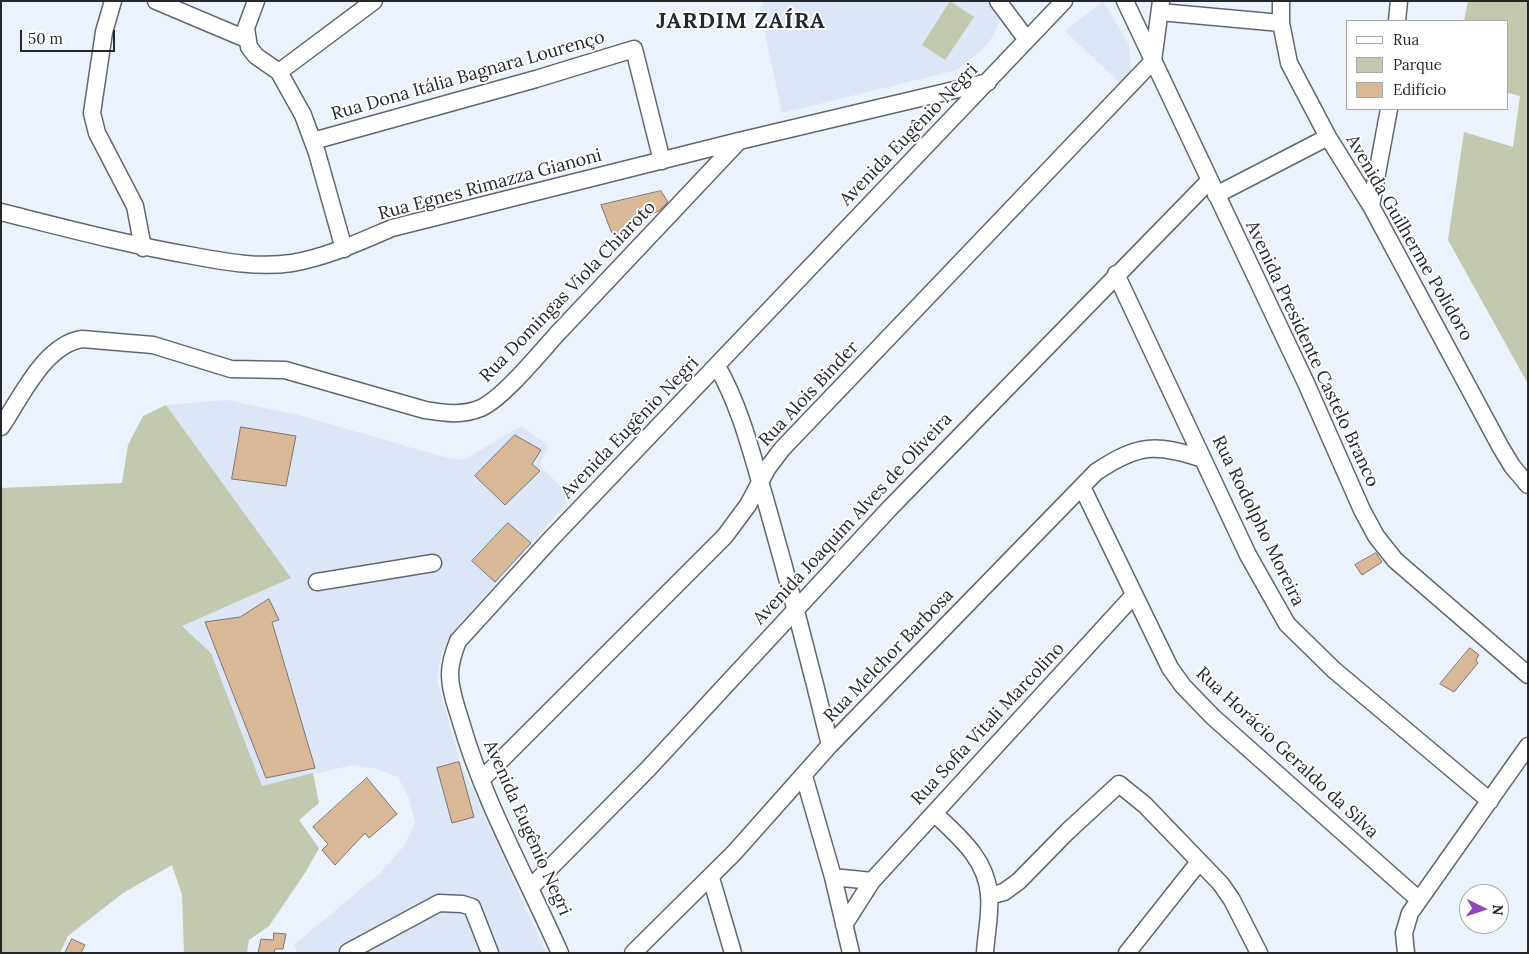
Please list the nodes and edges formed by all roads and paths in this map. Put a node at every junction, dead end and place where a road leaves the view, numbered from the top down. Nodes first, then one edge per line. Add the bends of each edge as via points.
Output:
1 (113, 1) edge
2 (156, 1) edge
3 (256, 1) edge
4 (374, 1) edge
5 (998, 1) edge
6 (1064, 1) edge
7 (1125, 1) edge
8 (1280, 1) edge
9 (1399, 1) edge
10 (1161, 6) edge
11 (1397, 20) edge
12 (1281, 23) junction
13 (246, 39) junction
14 (1027, 40) junction
15 (1153, 61) junction
16 (279, 72) junction
17 (988, 82) junction
18 (1389, 110) edge
19 (1328, 138) junction
20 (739, 140) junction
21 (313, 141) junction
22 (662, 161) junction
23 (1212, 188) junction
24 (1371, 206) junction
25 (1, 212) edge
26 (143, 248) junction
27 (344, 249) junction
28 (1116, 274) junction
29 (717, 366) junction
30 (1, 427) edge
31 (1203, 459) junction
32 (760, 482) junction
33 (1528, 485) edge
34 (1082, 487) junction
35 (433, 562) dead end
36 (317, 582) dead end
37 (1134, 596) junction
38 (797, 608) junction
39 (1528, 675) edge
40 (830, 745) junction
41 (1528, 746) edge
42 (804, 776) junction
43 (481, 780) junction
44 (1490, 800) junction
45 (934, 813) junction
46 (1199, 862) junction
47 (833, 877) junction
48 (711, 878) junction
49 (872, 881) junction
50 (531, 887) junction
51 (989, 896) junction
52 (1418, 899) junction
53 (844, 925) junction
54 (348, 952) edge
55 (490, 953) edge
56 (560, 953) edge
57 (633, 953) edge
58 (733, 953) edge
59 (851, 953) edge
60 (985, 953) edge
61 (1127, 953) edge
62 (1259, 953) edge
63 (1406, 953) edge

1 - 26 street via 104,32 92,112 97,134 135,206
2 - 13 street
3 - 13 street via 246,28
4 - 16 street
5 - 14 street
6 - 14 street, Avenida Eugênio Negri
7 - 15 street, Avenida Presidente Castelo Branco
8 - 12 street, Avenida Guilherme Polidoro
9 - 11 street
10 - 12 street
10 - 15 street
12 - 19 street, Avenida Guilherme Polidoro via 1289,64
13 - 16 street via 256,56
14 - 17 street, Avenida Eugênio Negri
15 - 23 street, Avenida Presidente Castelo Branco
15 - 32 street, Rua Alois Binder via 782,449
16 - 21 street via 296,99
17 - 20 street, Rua Egnes Rimazza Gianoni
17 - 29 street, Avenida Eugênio Negri
18 - 24 street
19 - 23 street, Avenida Joaquim Alves de Oliveira
19 - 24 street, Avenida Guilherme Polidoro
20 - 22 street, Rua Egnes Rimazza Gianoni
20 - 30 street, Rua Domingas Viola Chiaroto via 495,399 481,408 448,414 285,370 231,370 153,345 82,339 71,341 53,354 23,391
21 - 22 street, Rua Dona Itália Bagnara Lourenço via 536,79 634,48
21 - 27 street
22 - 27 street, Rua Egnes Rimazza Gianoni via 392,228
23 - 28 street, Avenida Joaquim Alves de Oliveira
23 - 39 street, Avenida Presidente Castelo Branco via 1376,536 1395,560
24 - 33 street, Avenida Guilherme Polidoro via 1500,446
25 - 26 street, Rua Egnes Rimazza Gianoni
26 - 27 street, Rua Egnes Rimazza Gianoni via 265,266 292,263
28 - 31 street, Rua Rodolpho Moreira
28 - 38 street, Avenida Joaquim Alves de Oliveira
29 - 32 street via 730,387
29 - 43 street, Avenida Eugênio Negri via 458,641 452,656 452,691
31 - 34 street, Rua Melchor Barbosa via 1176,450 1138,449 1110,463
31 - 44 street, Rua Rodolpho Moreira via 1252,563 1286,624 1334,670
32 - 38 street
32 - 43 street, Rua Alois Binder via 725,536
34 - 37 street, Rua Horácio Geraldo da Silva
34 - 40 street, Rua Melchor Barbosa
35 - 36 street
37 - 45 street, Rua Sofia Vitali Marcolino
37 - 52 street, Rua Horácio Geraldo da Silva via 1170,668 1200,705
38 - 40 street
38 - 50 street, Avenida Joaquim Alves de Oliveira via 648,769
40 - 42 street, Rua Melchor Barbosa
41 - 44 street
42 - 47 street
42 - 48 street, Rua Melchor Barbosa
43 - 50 street, Avenida Eugênio Negri
44 - 52 street
45 - 49 street, Rua Sofia Vitali Marcolino
45 - 51 street via 976,857
46 - 51 street via 1145,804 1119,784 1019,881 1004,892
46 - 61 street
46 - 62 street via 1232,900
47 - 49 street
47 - 53 street
48 - 57 street, Rua Melchor Barbosa
48 - 58 street
49 - 53 street, Rua Sofia Vitali Marcolino
50 - 56 street, Avenida Eugênio Negri
51 - 60 street
52 - 63 street via 1405,924
53 - 59 street
54 - 55 street via 438,903 472,907

